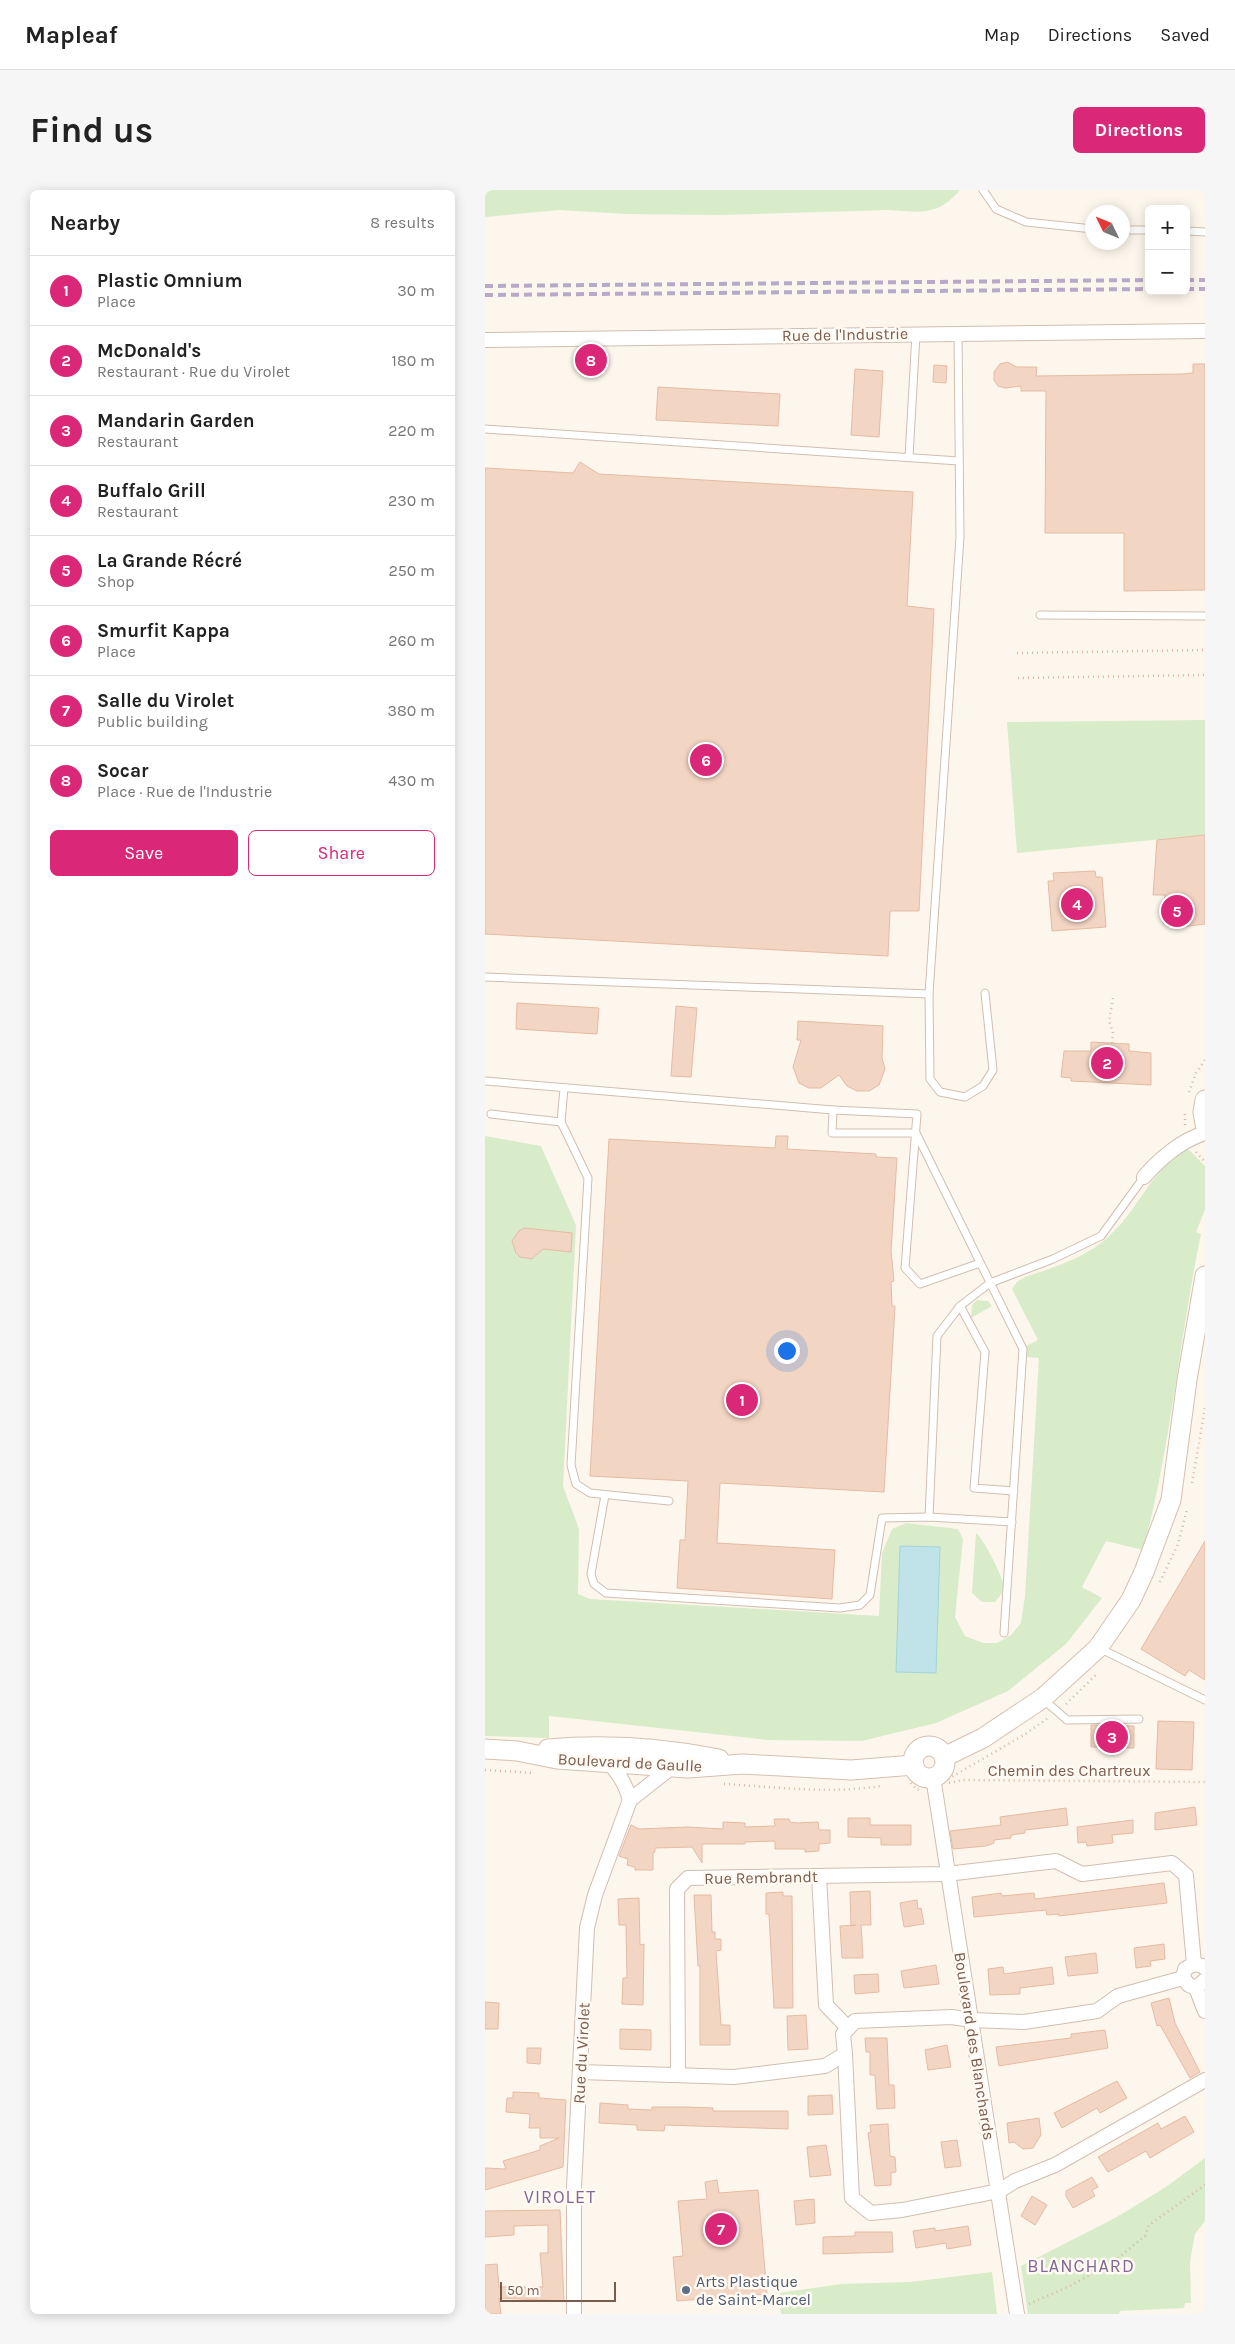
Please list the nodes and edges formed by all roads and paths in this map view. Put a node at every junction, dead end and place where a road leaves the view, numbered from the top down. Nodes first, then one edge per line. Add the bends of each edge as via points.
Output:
1 (983, 190) edge
2 (1085, 227) edge
3 (1130, 230) edge
4 (1145, 230) edge
5 (1190, 231) edge
6 (1205, 232) edge
7 (1205, 331) edge
8 (916, 333) junction
9 (957, 333) junction
10 (485, 340) edge
11 (485, 429) edge
12 (909, 456) junction
13 (959, 461) junction
14 (1040, 615) dead end
15 (1205, 616) edge
16 (1205, 650) edge
17 (1017, 652) dead end
18 (1205, 675) edge
19 (1018, 678) dead end
20 (485, 977) edge
21 (985, 993) dead end
22 (929, 994) junction
23 (1113, 998) dead end
24 (1112, 1043) dead end
25 (485, 1082) edge
26 (565, 1088) junction
27 (1205, 1100) edge
28 (833, 1110) junction
29 (491, 1114) dead end
30 (561, 1122) junction
31 (1205, 1124) edge
32 (916, 1133) junction
33 (1205, 1133) edge
34 (1193, 1148) dead end
35 (1205, 1162) edge
36 (1143, 1177) joint
37 (980, 1263) junction
38 (1205, 1276) edge
39 (990, 1283) junction
40 (960, 1306) junction
41 (1014, 1491) junction
42 (605, 1495) junction
43 (669, 1501) dead end
44 (929, 1517) junction
45 (1012, 1522) junction
46 (1004, 1633) dead end
47 (1098, 1648) junction
48 (1043, 1698) junction
49 (1205, 1700) edge
50 (1139, 1719) dead end
51 (485, 1749) edge
52 (517, 1751) junction
53 (944, 1756) junction
54 (608, 1762) junction
55 (743, 1764) junction
56 (914, 1765) junction
57 (672, 1766) junction
58 (933, 1781) junction
59 (1205, 1782) edge
60 (630, 1800) junction
61 (947, 1874) junction
62 (819, 1876) junction
63 (1199, 1966) edge
64 (1183, 1978) junction
65 (1200, 1984) edge
66 (1205, 2011) edge
67 (971, 2020) junction
68 (848, 2028) junction
69 (845, 2054) junction
70 (580, 2072) junction
71 (678, 2075) junction
72 (1205, 2080) edge
73 (1205, 2185) edge
74 (999, 2191) junction
75 (1017, 2312) edge
76 (575, 2314) edge

1 - 2 lane via 996,209 1026,222
3 - 4 lane
5 - 6 lane
7 - 9 street, Rue de l'Industrie
8 - 9 street, Rue de l'Industrie
8 - 10 street, Rue de l'Industrie
8 - 12 lane
9 - 13 lane
11 - 12 lane
12 - 13 lane
13 - 22 lane via 960,537
14 - 15 lane
16 - 17 path
18 - 19 path
20 - 22 lane
21 - 22 lane via 993,1070 983,1086 965,1097 940,1092 930,1079
23 - 24 path via 1109,1021
25 - 26 lane
26 - 28 lane
26 - 30 lane
27 - 31 main road
28 - 32 lane via 917,1114
28 - 32 lane via 833,1134
29 - 30 lane
30 - 42 lane via 589,1178 571,1465 576,1484 590,1493
32 - 37 lane
32 - 37 lane via 905,1268 920,1284
33 - 36 street via 1190,1139 1155,1163
34 - 35 path
36 - 39 lane via 1101,1236
37 - 39 lane
38 - 47 main road via 1171,1500 1131,1600
39 - 40 lane
39 - 41 lane via 1023,1349
40 - 41 lane via 985,1352 974,1488
40 - 44 lane via 937,1336
41 - 45 lane
42 - 43 lane
42 - 44 lane via 591,1574 594,1584 606,1593 635,1595 840,1608 860,1605 870,1595 882,1518
44 - 45 lane
45 - 46 lane
47 - 48 main road
47 - 49 lane
48 - 50 lane via 1067,1720
48 - 53 main road via 983,1738
51 - 52 main road, Boulevard de Gaulle
52 - 54 main road, Boulevard de Gaulle via 557,1759
52 - 55 main road, Boulevard de Gaulle via 575,1747 627,1749 690,1753
53 - 56 main road via 933,1746 923,1747 915,1754
53 - 58 main road via 942,1772
54 - 57 main road, Boulevard de Gaulle
54 - 60 street via 627,1789
55 - 56 main road, Boulevard de Gaulle via 851,1770
55 - 57 main road, Boulevard de Gaulle
56 - 58 main road via 918,1773
57 - 60 street
58 - 59 path, Chemin des Chartreux
58 - 61 street, Boulevard des Blanchards
60 - 70 street, Rue du Virolet via 595,1895 587,1928
61 - 62 street, Rue Rembrandt
61 - 63 street, Rue Rembrandt via 1056,1861 1082,1874 1172,1863 1186,1875
61 - 67 street, Boulevard des Blanchards
62 - 68 street via 826,2005
62 - 71 street, Rue Rembrandt via 688,1878 677,1889
63 - 64 street via 1185,1969
64 - 65 street via 1189,1985
64 - 67 street via 1118,1996 1097,2011 1024,2022
65 - 66 street
67 - 68 street via 952,2017 855,2021
67 - 74 street, Boulevard des Blanchards
68 - 69 street via 843,2034
69 - 71 street via 825,2066 795,2070 734,2077
69 - 74 street via 852,2198 871,2212 902,2210
70 - 71 street
70 - 76 street, Rue du Virolet via 574,2187
72 - 74 street via 1055,2165
73 - 75 path via 1149,2225 1145,2236 1113,2262
74 - 75 street, Boulevard des Blanchards

